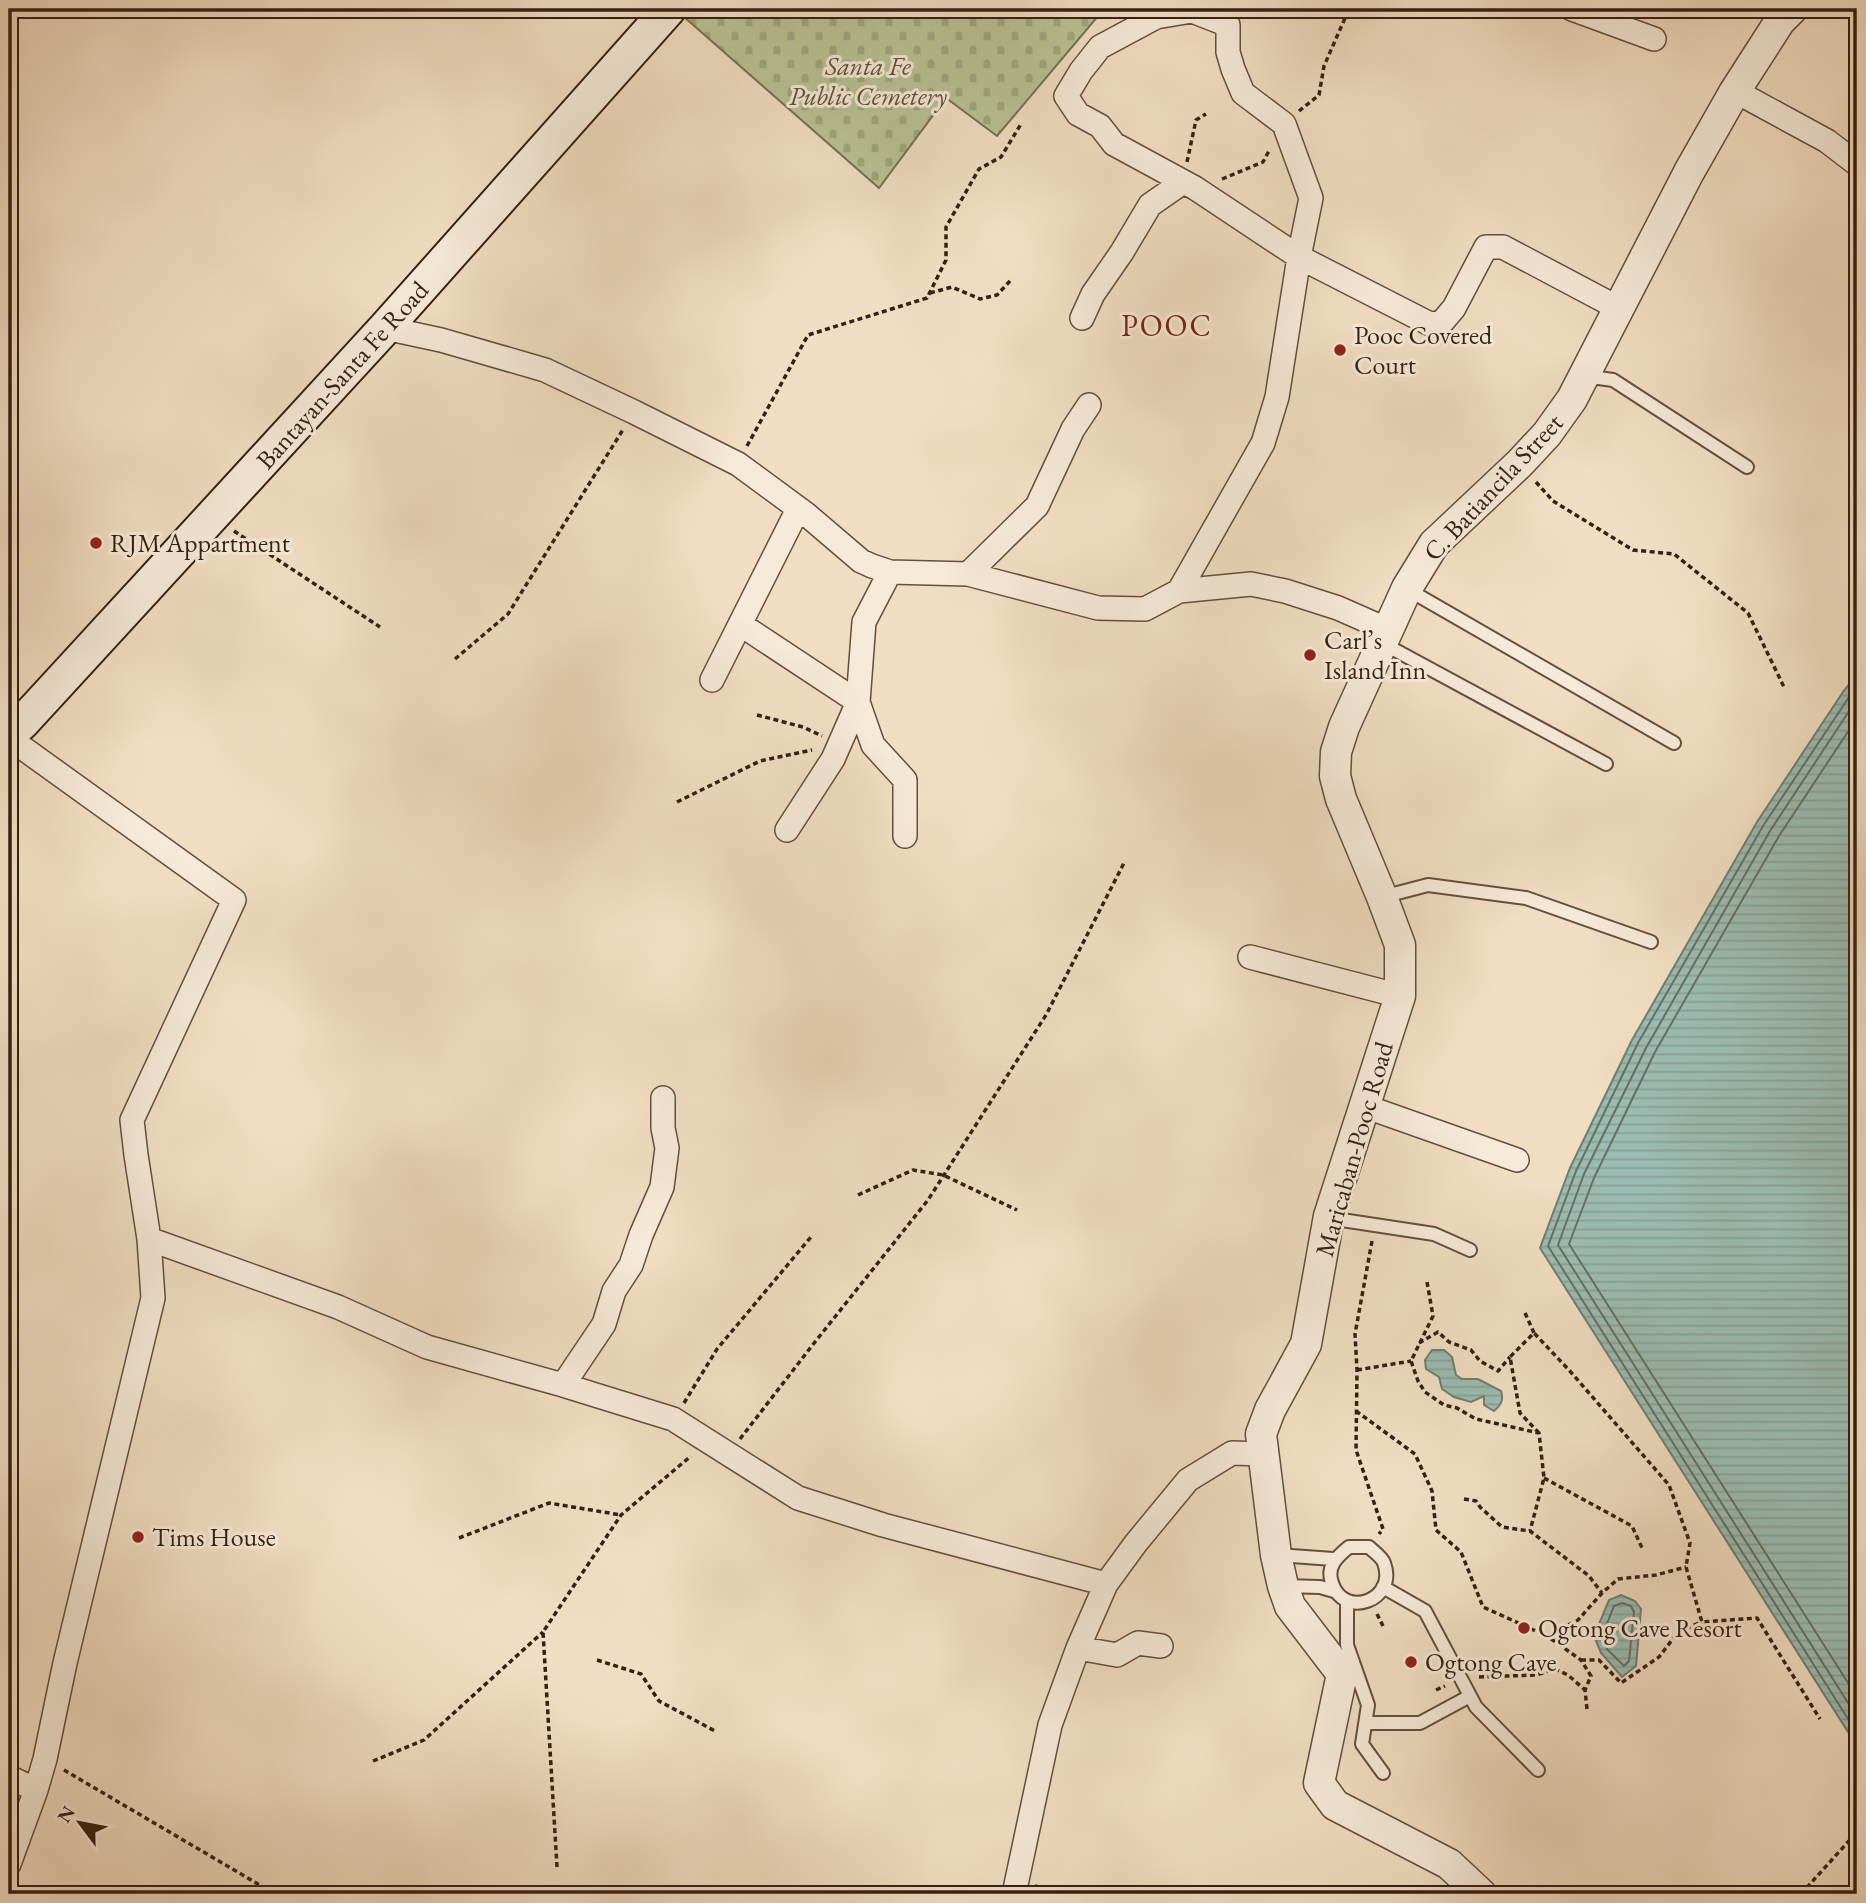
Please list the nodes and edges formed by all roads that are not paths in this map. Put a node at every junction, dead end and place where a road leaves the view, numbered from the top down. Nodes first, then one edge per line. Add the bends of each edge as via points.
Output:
1 (669, 9) edge
2 (1572, 9) edge
3 (1792, 9) edge
4 (1654, 39) dead end
5 (1735, 91) junction
6 (1857, 164) edge
7 (1183, 182) junction
8 (1299, 257) junction
9 (1620, 309) junction
10 (1082, 318) dead end
11 (386, 328) junction
12 (1584, 376) junction
13 (1089, 405) dead end
14 (1747, 467) dead end
15 (798, 509) junction
16 (890, 572) junction
17 (968, 574) junction
18 (1407, 588) junction
19 (1179, 591) junction
20 (740, 624) junction
21 (1385, 636) junction
22 (712, 680) dead end
23 (858, 702) junction
24 (9, 737) edge
25 (1674, 743) dead end
26 (1606, 764) dead end
27 (787, 830) dead end
28 (905, 836) dead end
29 (1382, 897) junction
30 (1651, 942) dead end
31 (1250, 957) dead end
32 (1400, 996) junction
33 (663, 1098) dead end
34 (1364, 1106) junction
35 (1517, 1160) dead end
36 (1329, 1216) junction
37 (149, 1238) junction
38 (1470, 1250) dead end
39 (563, 1385) junction
40 (1263, 1454) junction
41 (1276, 1555) junction
42 (1334, 1559) junction
43 (1106, 1584) junction
44 (1283, 1586) junction
45 (1383, 1587) junction
46 (1334, 1591) junction
47 (1347, 1601) junction
48 (1161, 1646) dead end
49 (1078, 1648) junction
50 (1470, 1696) junction
51 (1366, 1723) junction
52 (1538, 1770) dead end
53 (1383, 1773) dead end
54 (9, 1777) edge
55 (36, 1790) junction
56 (9, 1864) edge
57 (1015, 1888) edge
58 (1481, 1894) edge

1 - 11 main road, Bantayan-Santa Fe Road
2 - 4 street
3 - 5 street, C. Batiancila Street
5 - 6 street via 1827,141
5 - 9 street, C. Batiancila Street
7 - 8 street
7 - 8 street via 1114,144 1100,126 1078,114 1066,96 1100,47 1156,17 1192,11 1228,25 1228,52 1243,93 1284,124 1311,198
7 - 10 street via 1150,205
8 - 9 street via 1432,325 1454,309 1486,247 1503,247
8 - 19 street via 1278,397 1263,443
9 - 12 street, C. Batiancila Street
11 - 15 street via 545,370 738,464
11 - 24 main road, Bantayan-Santa Fe Road
12 - 14 lane via 1613,380
12 - 18 street, C. Batiancila Street via 1547,434 1433,544
13 - 17 street via 1037,506
15 - 16 street via 860,561
15 - 20 street
16 - 17 street
16 - 23 street via 864,622
17 - 19 street via 1098,608 1144,609
18 - 21 street, C. Batiancila Street
18 - 25 lane
19 - 21 street via 1251,584 1285,591 1338,608
20 - 22 street
20 - 23 street
21 - 26 lane
21 - 29 street, C. Batiancila Street via 1344,727 1335,776
23 - 27 street via 833,760
23 - 28 street via 873,745 905,780
24 - 37 street via 234,900 132,1120
29 - 30 lane via 1428,886 1526,898
29 - 32 street, C. Batiancila Street via 1399,945
31 - 32 street
32 - 34 street, Maricaban-Pooc Road
33 - 39 street via 667,1148 662,1187 631,1265 614,1291 604,1324
34 - 35 street
34 - 36 street, Maricaban-Pooc Road
36 - 38 lane via 1434,1234
36 - 40 street, Maricaban-Pooc Road via 1306,1344 1270,1410 1261,1434
37 - 39 street via 338,1307 427,1347
37 - 55 street via 153,1298
39 - 43 street via 673,1419 798,1498
40 - 41 street, Maricaban-Pooc Road
40 - 43 street via 1232,1453 1188,1480
41 - 42 lane
41 - 44 street, Maricaban-Pooc Road
42 - 45 lane via 1349,1547 1369,1548 1384,1561 1387,1580
42 - 46 lane via 1329,1575
43 - 49 street
44 - 46 lane
44 - 58 street, Maricaban-Pooc Road via 1290,1606 1342,1674 1319,1783 1335,1805 1448,1864
45 - 47 lane via 1379,1595 1364,1603
45 - 50 lane via 1425,1611
46 - 47 lane
47 - 51 lane via 1347,1644 1368,1705
48 - 49 street via 1138,1643 1117,1656
49 - 57 street via 1050,1725
50 - 51 lane via 1420,1723
50 - 52 lane
51 - 53 lane via 1363,1744
54 - 55 street
55 - 56 street

